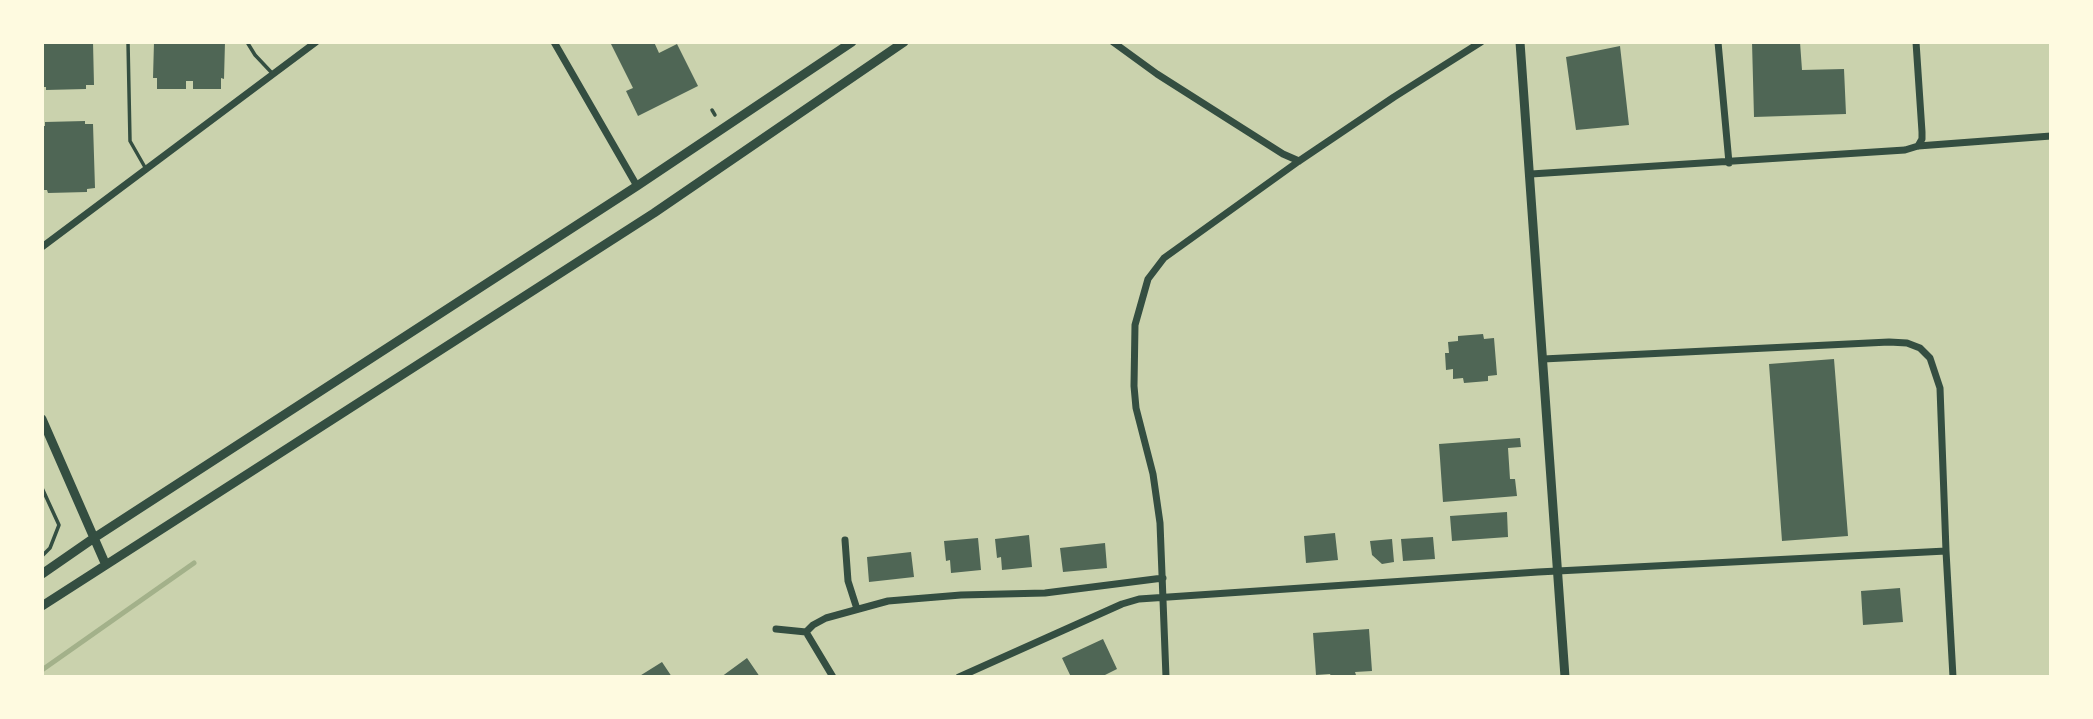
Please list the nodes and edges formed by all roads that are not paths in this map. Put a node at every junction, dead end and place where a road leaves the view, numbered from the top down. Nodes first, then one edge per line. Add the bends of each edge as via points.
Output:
1 (128, 42) edge
2 (247, 42) edge
3 (316, 42) edge
4 (554, 42) edge
5 (852, 42) edge
6 (904, 42) edge
7 (1113, 42) edge
8 (1481, 42) edge
9 (1520, 42) edge
10 (1718, 42) edge
11 (1916, 42) edge
12 (273, 74) junction
13 (2051, 136) edge
14 (1918, 146) junction
15 (1299, 160) junction
16 (1729, 163) junction
17 (146, 169) junction
18 (1531, 174) junction
19 (637, 186) junction
20 (42, 247) edge
21 (1543, 359) junction
22 (42, 419) edge
23 (45, 436) edge
24 (42, 488) edge
25 (94, 538) junction
26 (845, 540) dead end
27 (1945, 551) junction
28 (42, 556) edge
29 (105, 563) junction
30 (1558, 570) junction
31 (42, 574) edge
32 (1163, 578) junction
33 (1164, 597) junction
34 (42, 606) edge
35 (857, 609) junction
36 (776, 629) dead end
37 (806, 632) junction
38 (833, 677) edge
39 (959, 677) edge
40 (1166, 677) edge
41 (1565, 677) edge
42 (1953, 677) edge

1 - 17 lane via 130,141
2 - 12 lane
3 - 12 street
4 - 19 street
5 - 19 street
6 - 29 street via 653,213
7 - 15 street via 1242,128
8 - 15 street
9 - 18 street
10 - 16 street
11 - 14 street via 1922,132
12 - 17 street
13 - 14 street
14 - 16 street
15 - 32 street via 1164,257 1145,288 1135,325 1134,386 1153,474
16 - 18 street
17 - 20 street
18 - 21 street
19 - 25 street
21 - 27 street via 1889,342 1920,348 1930,358 1940,387
21 - 30 street
22 - 23 street
23 - 25 street
24 - 28 lane via 59,525 51,548
25 - 29 street
25 - 31 street
26 - 35 street via 848,581
27 - 30 street
27 - 42 street
29 - 34 street
30 - 33 street
30 - 41 street
32 - 33 street
32 - 35 street via 1045,593 888,601
33 - 39 street via 1122,604
33 - 40 street
35 - 37 street via 826,618
36 - 37 street
37 - 38 street

